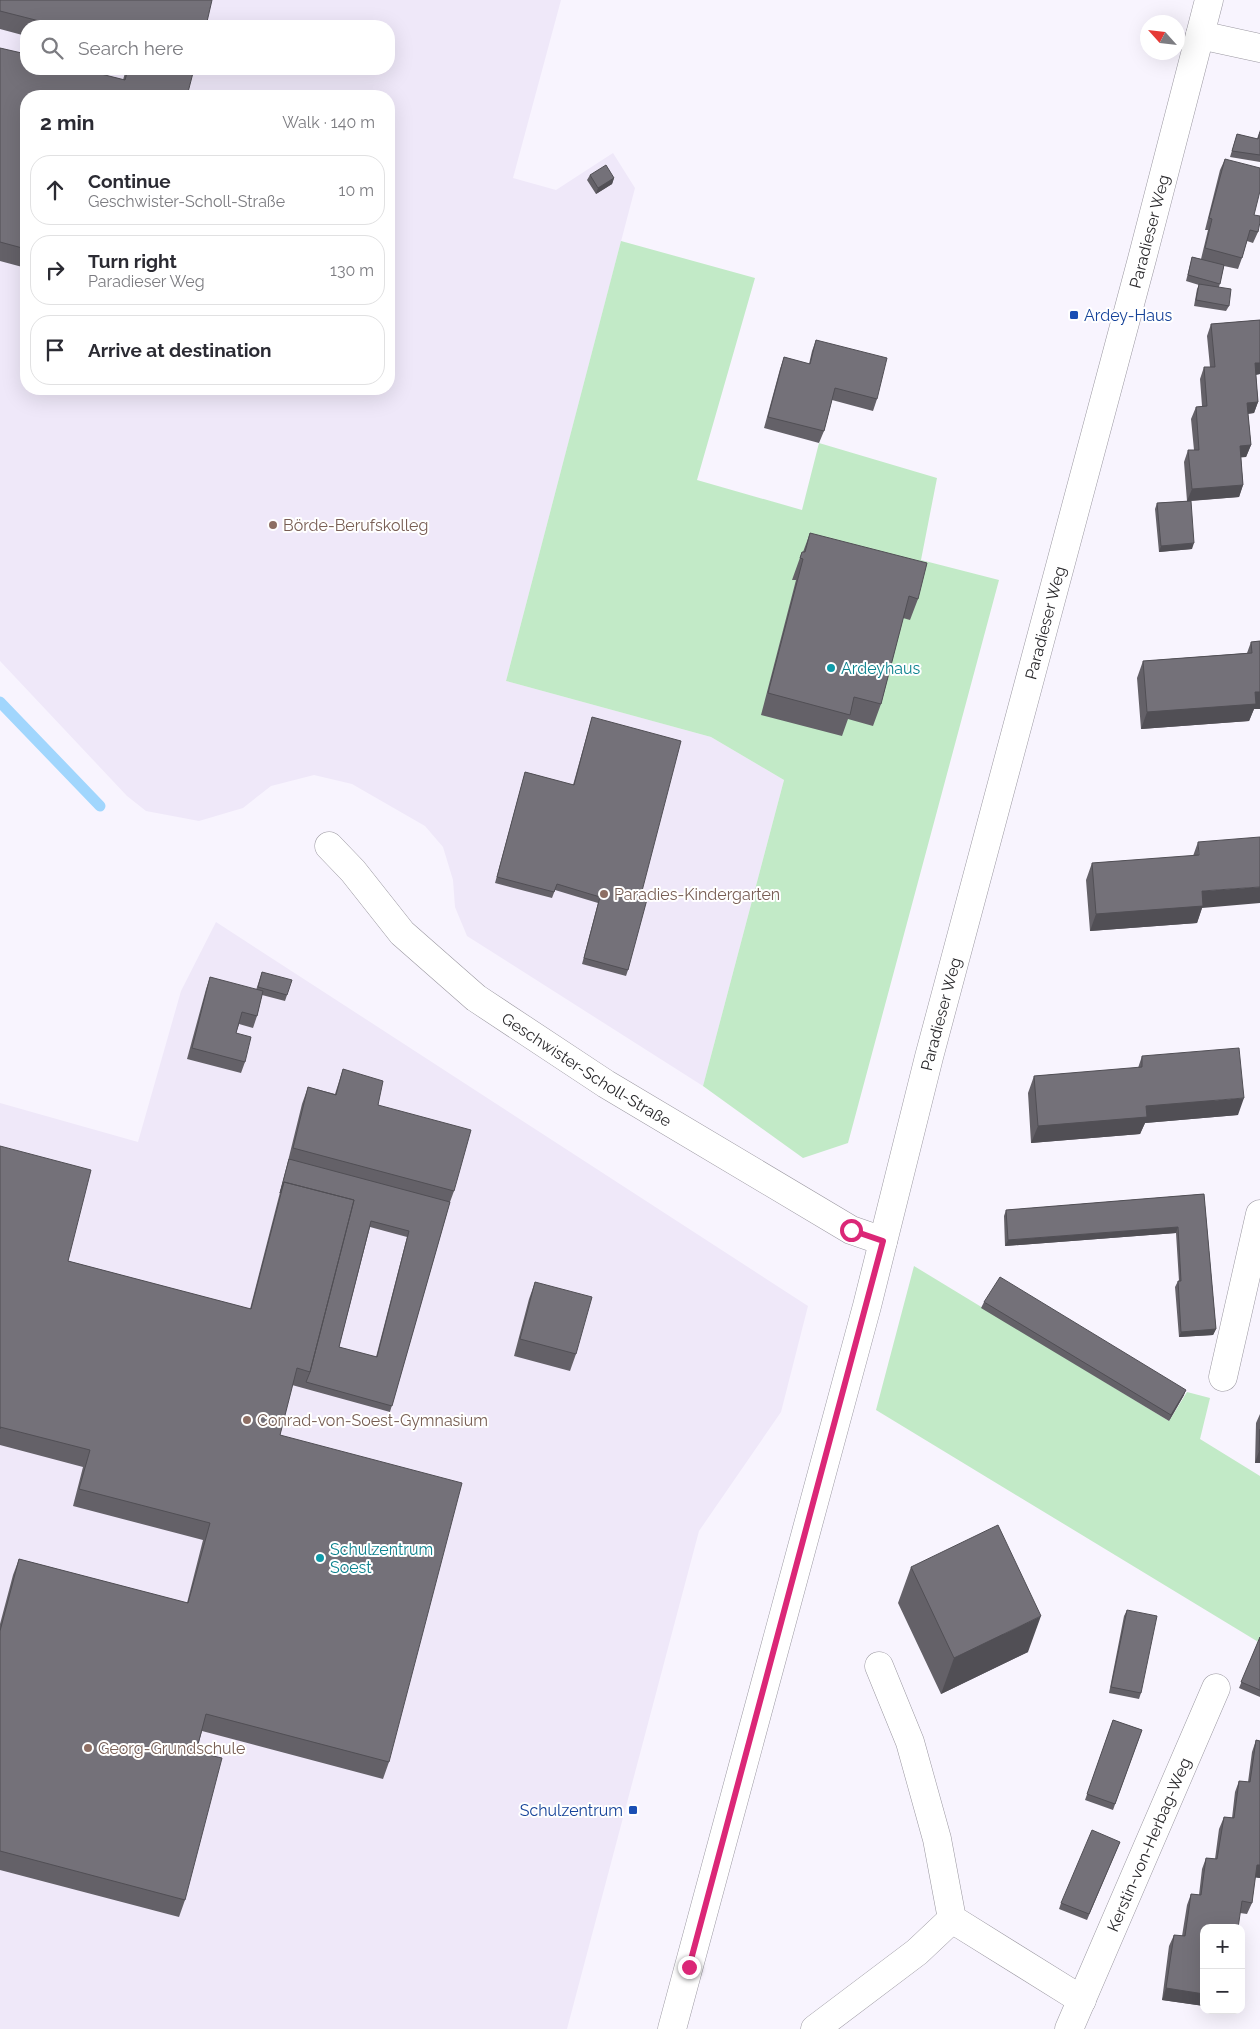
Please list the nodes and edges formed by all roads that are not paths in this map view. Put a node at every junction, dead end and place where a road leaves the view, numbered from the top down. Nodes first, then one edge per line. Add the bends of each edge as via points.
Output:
1 (1209, 0) edge
2 (1200, 35) junction
3 (1260, 48) edge
4 (329, 846) dead end
5 (1260, 1214) edge
6 (883, 1241) junction
7 (1223, 1377) dead end
8 (878, 1666) dead end
9 (1216, 1688) dead end
10 (952, 1919) junction
11 (1082, 2000) junction
12 (672, 2029) edge
13 (815, 2029) edge
14 (1069, 2029) edge

1 - 2 street, Paradieser Weg
2 - 3 street
2 - 6 street, Paradieser Weg
4 - 6 street, Geschwister-Scholl-Straße via 402,933 476,998 606,1084 851,1230
5 - 7 street
6 - 12 street, Paradieser Weg
8 - 10 street via 910,1742 937,1838
9 - 11 street, Kerstin-von-Herbag-Weg
10 - 11 street
10 - 13 street via 917,1952
11 - 14 street, Kerstin-von-Herbag-Weg

